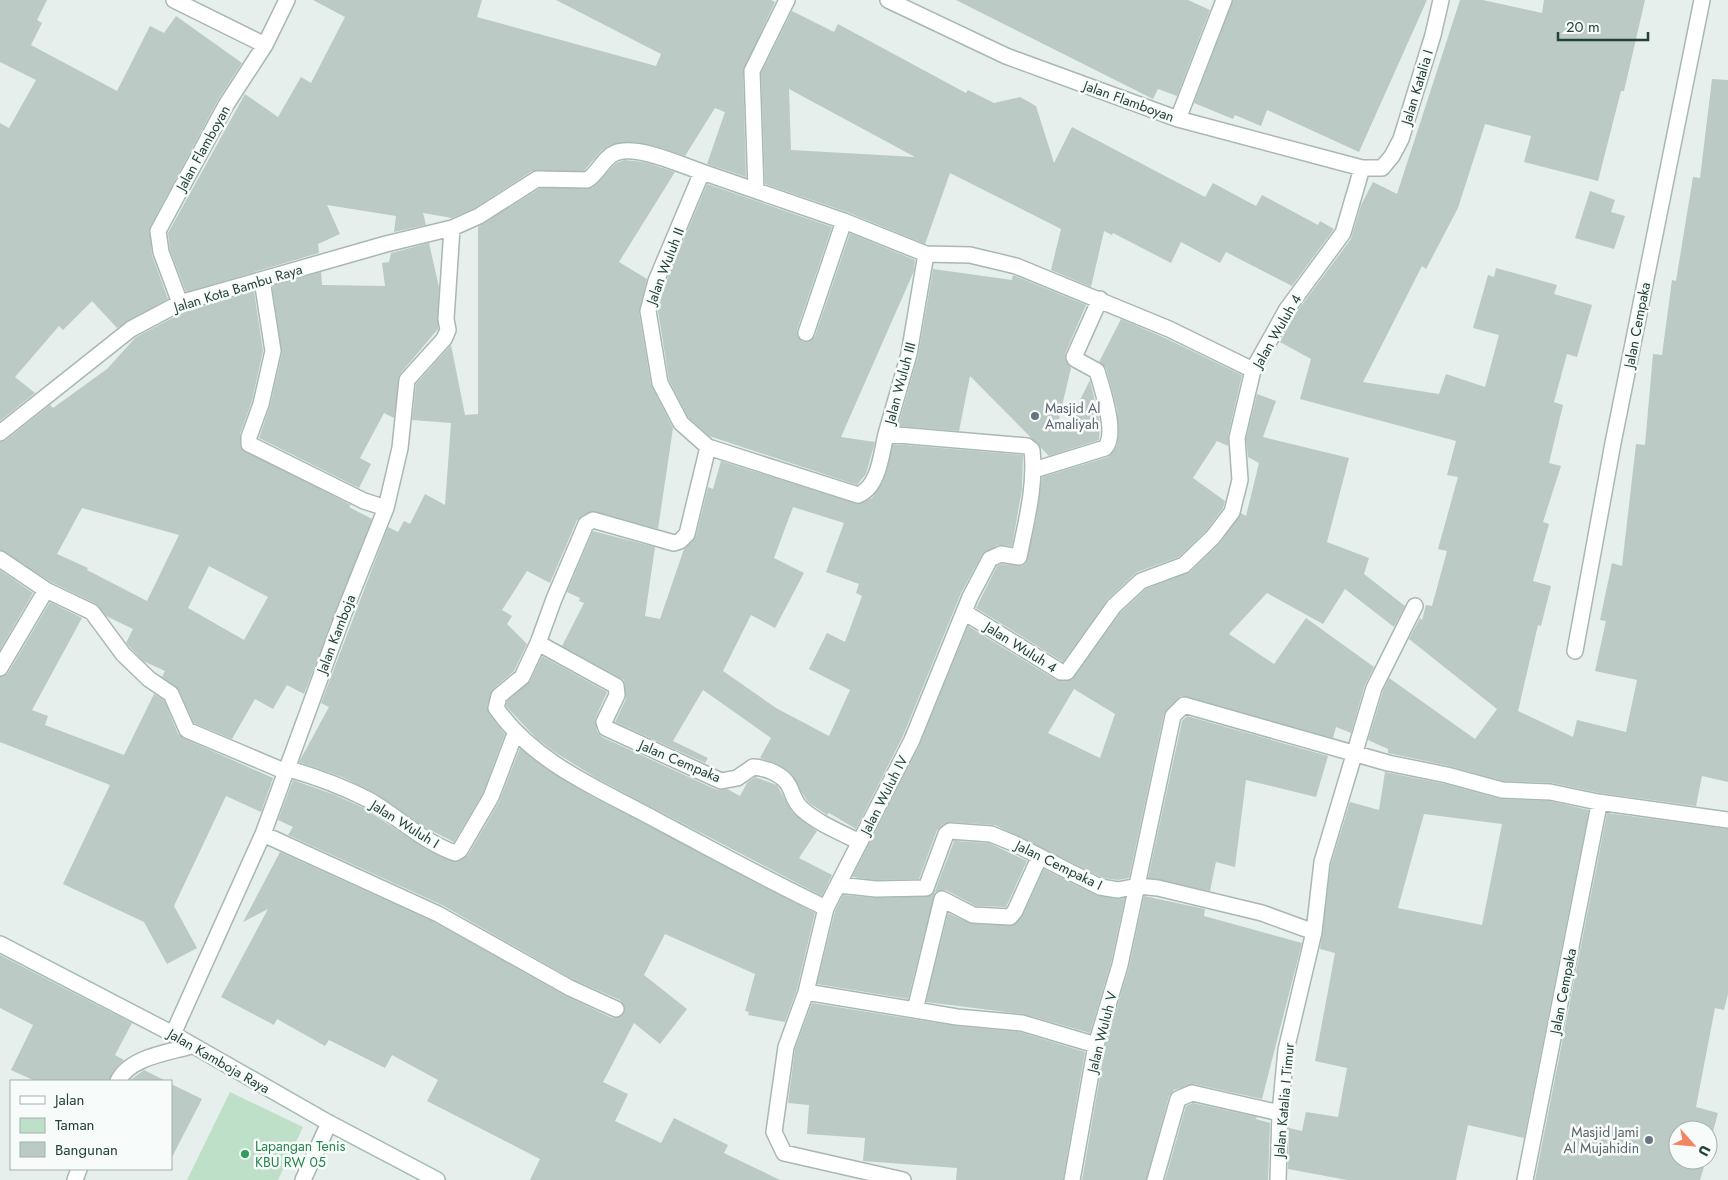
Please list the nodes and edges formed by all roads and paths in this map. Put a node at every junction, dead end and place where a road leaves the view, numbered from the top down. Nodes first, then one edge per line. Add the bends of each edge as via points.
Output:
1 (174, 0) edge
2 (287, 0) edge
3 (787, 0) edge
4 (888, 0) edge
5 (1224, 0) edge
6 (1441, 0) edge
7 (1702, 0) edge
8 (265, 45) junction
9 (1178, 119) junction
10 (1362, 168) junction
11 (1382, 168) joint
12 (702, 172) junction
13 (756, 190) junction
14 (844, 222) junction
15 (452, 228) junction
16 (926, 254) junction
17 (262, 280) junction
18 (1100, 299) junction
19 (180, 303) junction
20 (806, 333) dead end
21 (1253, 370) junction
22 (0, 434) edge
23 (886, 434) junction
24 (708, 447) junction
25 (1034, 470) junction
26 (386, 508) junction
27 (0, 559) edge
28 (46, 590) junction
29 (1415, 606) dead end
30 (964, 612) junction
31 (538, 643) junction
32 (1575, 651) dead end
33 (0, 668) edge
34 (515, 734) junction
35 (1354, 752) junction
36 (285, 770) junction
37 (1598, 802) junction
38 (1728, 820) edge
39 (263, 834) junction
40 (860, 842) junction
41 (1040, 858) junction
42 (838, 885) junction
43 (1138, 886) junction
44 (926, 888) junction
45 (942, 899) junction
46 (826, 908) junction
47 (1314, 932) junction
48 (0, 944) edge
49 (806, 992) junction
50 (616, 1009) dead end
51 (915, 1010) junction
52 (173, 1034) junction
53 (1096, 1044) junction
54 (192, 1046) junction
55 (119, 1080) edge
56 (1280, 1113) junction
57 (329, 1123) junction
58 (304, 1180) edge
59 (437, 1180) edge
60 (903, 1180) edge
61 (1072, 1180) edge
62 (1155, 1180) edge
63 (1278, 1180) edge
64 (1525, 1180) edge

1 - 8 street
2 - 8 street, Jalan Flamboyan
3 - 13 street via 752,71
4 - 9 street, Jalan Flamboyan via 1006,56
5 - 9 street
6 - 11 street, Jalan Katalia I via 1401,140
7 - 32 street, Jalan Cempaka
8 - 19 street, Jalan Flamboyan via 226,105 158,231 161,252
9 - 10 street, Jalan Flamboyan
10 - 11 street, Jalan Flamboyan
10 - 21 street, Jalan Wuluh 4 via 1343,233 1287,309
12 - 13 street
12 - 15 street, Jalan Kota Bambu Raya via 635,151 622,151 614,154 587,180 537,179 479,216
12 - 24 street, Jalan Wuluh II via 656,281 648,317 660,383 681,422
13 - 14 street
14 - 16 street
14 - 20 street
15 - 17 street, Jalan Kota Bambu Raya
15 - 26 street, Jalan Kamboja via 448,330 444,339 407,380 400,448
16 - 18 street via 970,255 1016,266
16 - 23 street, Jalan Wuluh III via 909,354
17 - 19 street, Jalan Kota Bambu Raya
17 - 26 street via 273,351 261,404 248,437 249,444 364,501
18 - 21 street
18 - 25 street via 1074,356 1097,372 1106,402 1109,444 1106,448
19 - 22 street, Jalan Kota Bambu Raya via 131,329
21 - 30 street, Jalan Wuluh 4 via 1237,438 1240,480 1232,512 1213,537 1184,565 1141,581 1114,606 1069,671 1061,672
23 - 24 street, Jalan Wuluh II via 874,480 867,492 858,495
23 - 25 street, Jalan Wuluh III via 1020,444 1032,450
24 - 31 street via 687,534 680,541 674,543 593,520 586,524
25 - 30 street, Jalan Wuluh IV via 1019,557 1002,554 990,559
26 - 36 street, Jalan Kamboja
27 - 28 street, Jalan Wuluh I
28 - 33 street
28 - 36 street, Jalan Wuluh I via 92,612 123,654 149,679 171,694 188,730
29 - 35 street, Jalan Katalia I Timur via 1374,688
30 - 40 street, Jalan Wuluh IV via 912,740
31 - 34 street via 520,680 496,702 496,708
31 - 40 street, Jalan Cempaka via 616,686 617,695 604,722 606,728 721,781 736,778 753,767 766,769 785,780 794,801 802,809 823,824
34 - 36 street, Jalan Wuluh I via 491,797 460,850 455,853 368,800 320,777
34 - 46 street via 568,774
35 - 37 street, Jalan Wuluh V via 1502,790 1550,792
35 - 43 street, Jalan Wuluh V via 1184,705 1179,708 1174,716
35 - 47 street, Jalan Katalia I Timur via 1322,862
36 - 39 street, Jalan Kamboja
37 - 38 street, Jalan Wuluh V
37 - 64 street, Jalan Cempaka
39 - 50 street via 438,914 570,988
39 - 52 street, Jalan Kamboja
40 - 42 street, Jalan Wuluh IV
41 - 43 street, Jalan Cempaka I via 1100,887 1118,890
41 - 44 street, Jalan Cempaka I via 991,834 950,830
41 - 45 street via 1010,917 973,915
42 - 44 street via 876,889
42 - 46 street, Jalan Wuluh IV
43 - 47 street, Jalan Cempaka I via 1262,914
43 - 53 street, Jalan Wuluh V via 1120,965
44 - 45 street
45 - 51 street
46 - 49 street, Jalan Wuluh IV
47 - 56 street, Jalan Katalia I Timur via 1286,1050
48 - 52 street, Jalan Kamboja Raya
49 - 51 street
49 - 60 street, Jalan Wuluh IV via 786,1047 774,1132 784,1153
51 - 53 street via 1022,1022
52 - 54 street, Jalan Kamboja Raya
53 - 61 street, Jalan Wuluh V
54 - 55 street via 133,1065
54 - 57 street, Jalan Kamboja Raya
56 - 62 street via 1192,1094 1178,1098
56 - 63 street, Jalan Katalia I Timur
57 - 58 street
57 - 59 street, Jalan Kamboja Raya

